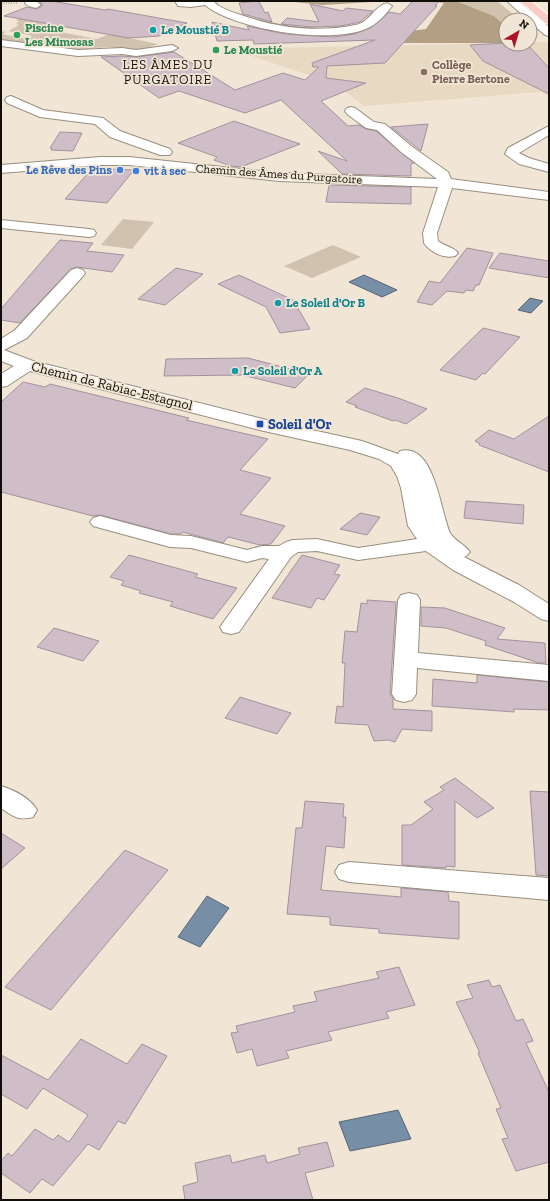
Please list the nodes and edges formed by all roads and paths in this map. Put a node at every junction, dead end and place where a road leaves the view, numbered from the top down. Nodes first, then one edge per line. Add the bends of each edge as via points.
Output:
1 (180, 1) edge
2 (197, 1) edge
3 (201, 1) edge
4 (512, 1) edge
5 (524, 1) edge
6 (387, 6) dead end
7 (549, 21) edge
8 (549, 33) edge
9 (1, 43) edge
10 (172, 48) dead end
11 (11, 100) dead end
12 (351, 111) dead end
13 (374, 112) dead end
14 (549, 130) edge
15 (165, 152) dead end
16 (4, 168) edge
17 (549, 168) edge
18 (459, 175) junction
19 (446, 184) junction
20 (549, 196) edge
21 (1, 224) edge
22 (89, 233) dead end
23 (450, 253) dead end
24 (77, 273) dead end
25 (1, 346) edge
26 (1, 355) edge
27 (27, 365) junction
28 (1, 382) edge
29 (100, 522) dead end
30 (438, 543) junction
31 (284, 553) junction
32 (410, 600) dead end
33 (549, 614) edge
34 (231, 627) dead end
35 (406, 659) junction
36 (549, 673) edge
37 (404, 694) dead end
38 (1, 795) edge
39 (24, 810) dead end
40 (349, 872) dead end
41 (549, 889) edge

1 - 3 street via 182,4
2 - 3 street
3 - 6 street via 208,2 222,13 301,32 350,29 367,25
4 - 8 street
5 - 7 main road
9 - 10 street via 78,53 136,53
11 - 15 street via 40,113 99,121 116,134
12 - 19 street via 370,125 381,128 406,149 437,169 443,175
13 - 18 street via 400,135
14 - 17 street via 512,151 512,154
16 - 19 street, Chemin des Âmes du Purgatoire via 113,161 298,178
18 - 19 street, Chemin des Âmes du Purgatoire
18 - 20 street, Chemin des Âmes du Purgatoire
19 - 23 street via 430,233 431,243
21 - 22 street
24 - 25 street via 21,334
26 - 27 street, Chemin de Rabiac-Estagnol
27 - 28 street
27 - 30 street, Chemin de Rabiac-Estagnol via 264,425 367,448 386,455 398,462 422,506 418,526
29 - 31 street via 170,541 191,542 247,556 262,552
30 - 31 street via 358,554 317,545 294,546
30 - 33 street, Chemin de Rabiac-Estagnol via 461,565
31 - 34 street
32 - 35 street
35 - 36 street
35 - 37 street
38 - 39 street
40 - 41 street

